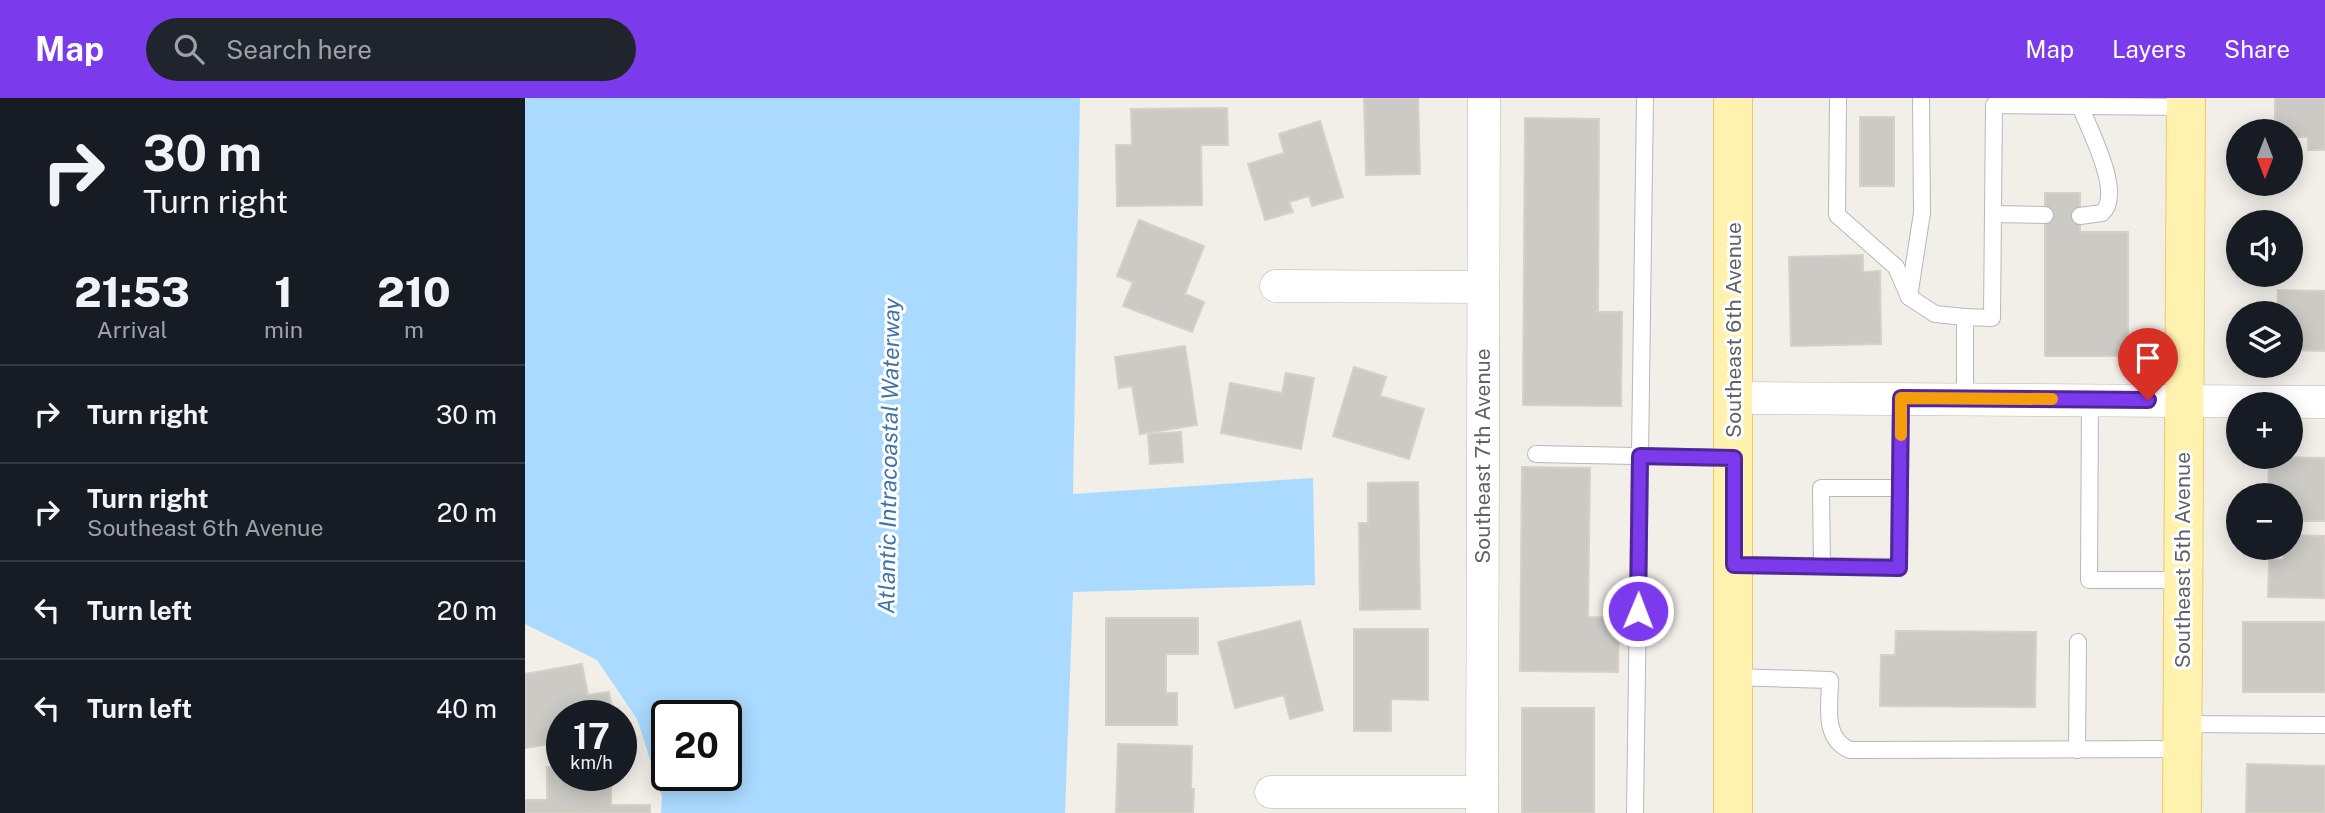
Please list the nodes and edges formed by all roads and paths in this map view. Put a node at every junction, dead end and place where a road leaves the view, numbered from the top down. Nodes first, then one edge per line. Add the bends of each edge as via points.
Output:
1 (1484, 98) edge
2 (1645, 98) edge
3 (1733, 98) edge
4 (1839, 98) edge
5 (1921, 98) edge
6 (2186, 102) edge
7 (2080, 106) junction
8 (1993, 214) junction
9 (2045, 215) dead end
10 (2080, 216) dead end
11 (1276, 286) dead end
12 (1483, 287) junction
13 (1909, 297) junction
14 (1965, 317) junction
15 (1734, 398) junction
16 (1901, 398) junction
17 (1965, 398) junction
18 (2090, 399) junction
19 (2185, 400) junction
20 (2325, 402) edge
21 (1536, 454) dead end
22 (1640, 456) junction
23 (1734, 458) junction
24 (1900, 488) junction
25 (1734, 565) junction
26 (1822, 566) junction
27 (2183, 580) junction
28 (2078, 642) dead end
29 (1734, 677) junction
30 (2325, 725) edge
31 (2182, 737) junction
32 (2077, 750) junction
33 (1271, 792) dead end
34 (1482, 803) edge
35 (1635, 813) edge
36 (1734, 813) edge
37 (2182, 813) edge

1 - 12 street, Southeast 7th Avenue
2 - 22 lane
3 - 15 main road, Southeast 6th Avenue
4 - 13 lane via 1837,215 1896,267
5 - 13 lane via 1922,213
6 - 7 lane
6 - 19 main road, Southeast 5th Avenue
7 - 8 lane via 1994,105
7 - 10 lane via 2107,173 2110,200 2102,213
8 - 9 lane
8 - 14 lane via 1992,318
11 - 12 street
12 - 34 street, Southeast 7th Avenue
13 - 14 lane via 1935,314
14 - 17 lane
15 - 16 street
15 - 23 main road, Southeast 6th Avenue
16 - 17 street
16 - 24 lane
17 - 18 street
18 - 19 street
18 - 27 lane via 2089,580
19 - 20 street
19 - 27 main road, Southeast 5th Avenue
21 - 22 lane
22 - 23 lane
22 - 35 lane
23 - 25 main road, Southeast 6th Avenue
24 - 26 lane via 1821,488
24 - 26 lane via 1899,568
25 - 26 lane
25 - 29 main road, Southeast 6th Avenue
27 - 31 main road, Southeast 5th Avenue
28 - 32 lane
29 - 32 lane via 1830,680 1831,732 1850,750
29 - 36 main road, Southeast 6th Avenue
30 - 31 lane
31 - 32 lane
31 - 37 main road, Southeast 5th Avenue
33 - 34 street

